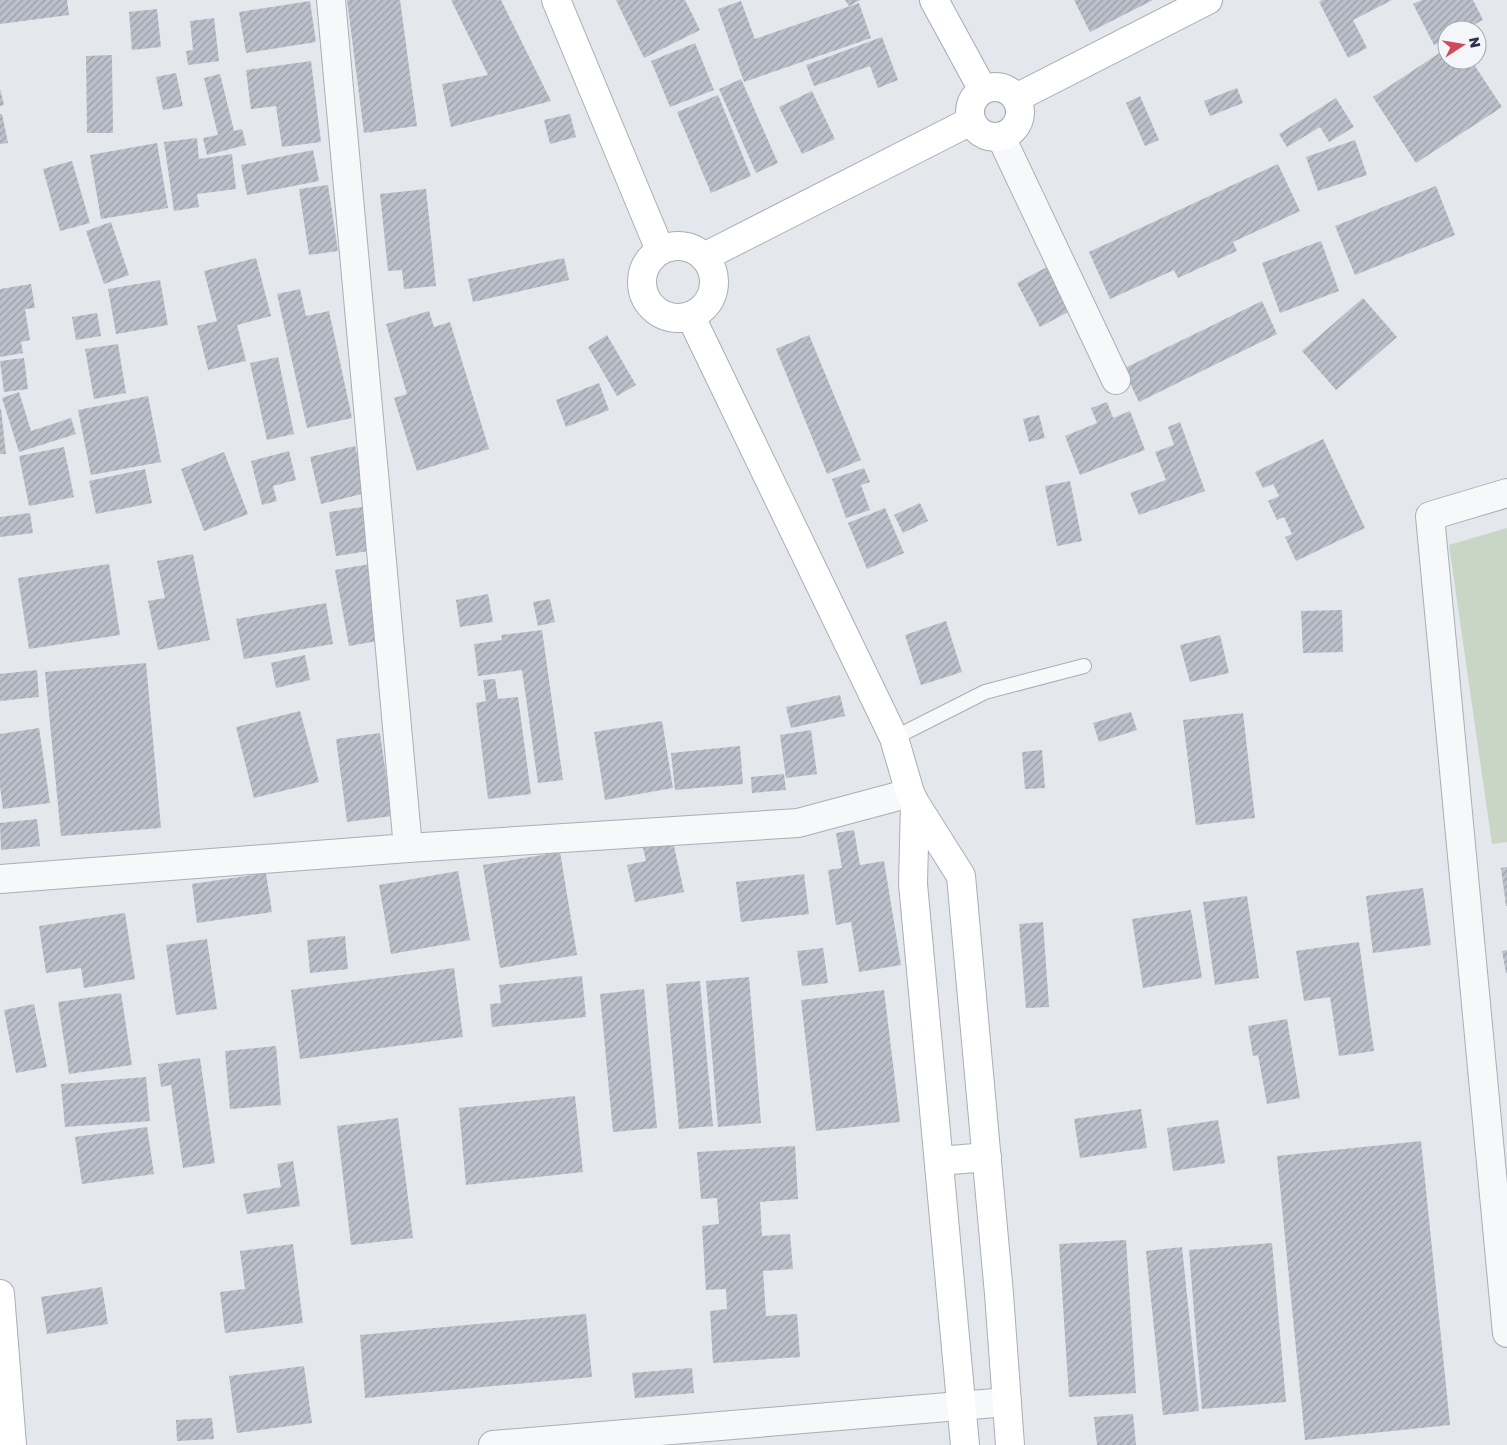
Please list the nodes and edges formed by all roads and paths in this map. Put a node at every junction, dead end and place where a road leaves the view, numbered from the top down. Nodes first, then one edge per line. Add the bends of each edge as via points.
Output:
1 (331, 0) edge
2 (556, 0) edge
3 (934, 0) edge
4 (1208, 0) edge
5 (983, 90) junction
6 (1016, 98) junction
7 (971, 121) junction
8 (1001, 137) junction
9 (660, 250) junction
10 (704, 257) junction
11 (691, 317) junction
12 (1116, 380) dead end
13 (1507, 493) edge
14 (1084, 666) dead end
15 (894, 738) junction
16 (912, 798) junction
17 (408, 848) junction
18 (0, 879) edge
19 (1496, 1097) edge
20 (986, 1157) junction
21 (939, 1161) junction
22 (0, 1294) edge
23 (1507, 1333) edge
24 (1007, 1402) junction
25 (962, 1405) junction
26 (12, 1445) edge
27 (493, 1445) edge
28 (965, 1445) edge
29 (1010, 1445) edge

1 - 17 street
2 - 9 street
3 - 5 street
4 - 6 street
5 - 6 street via 1007,89
5 - 7 street via 974,98 970,109
6 - 8 street via 1020,109 1019,121 1012,131
7 - 8 street via 978,131 990,137
7 - 10 street
8 - 12 street
9 - 10 street via 683,246
9 - 11 street via 644,268 643,292 648,304 667,318
10 - 11 street via 712,269 713,290 704,309
11 - 15 street
13 - 19 street via 1430,516
14 - 15 lane via 985,692
15 - 16 street
16 - 17 street via 798,823
16 - 20 street via 961,876
16 - 21 street via 913,884
17 - 18 street
19 - 23 street
20 - 21 street
20 - 24 street
21 - 25 street
22 - 26 street
24 - 25 street
24 - 29 street
25 - 27 street
25 - 28 street

